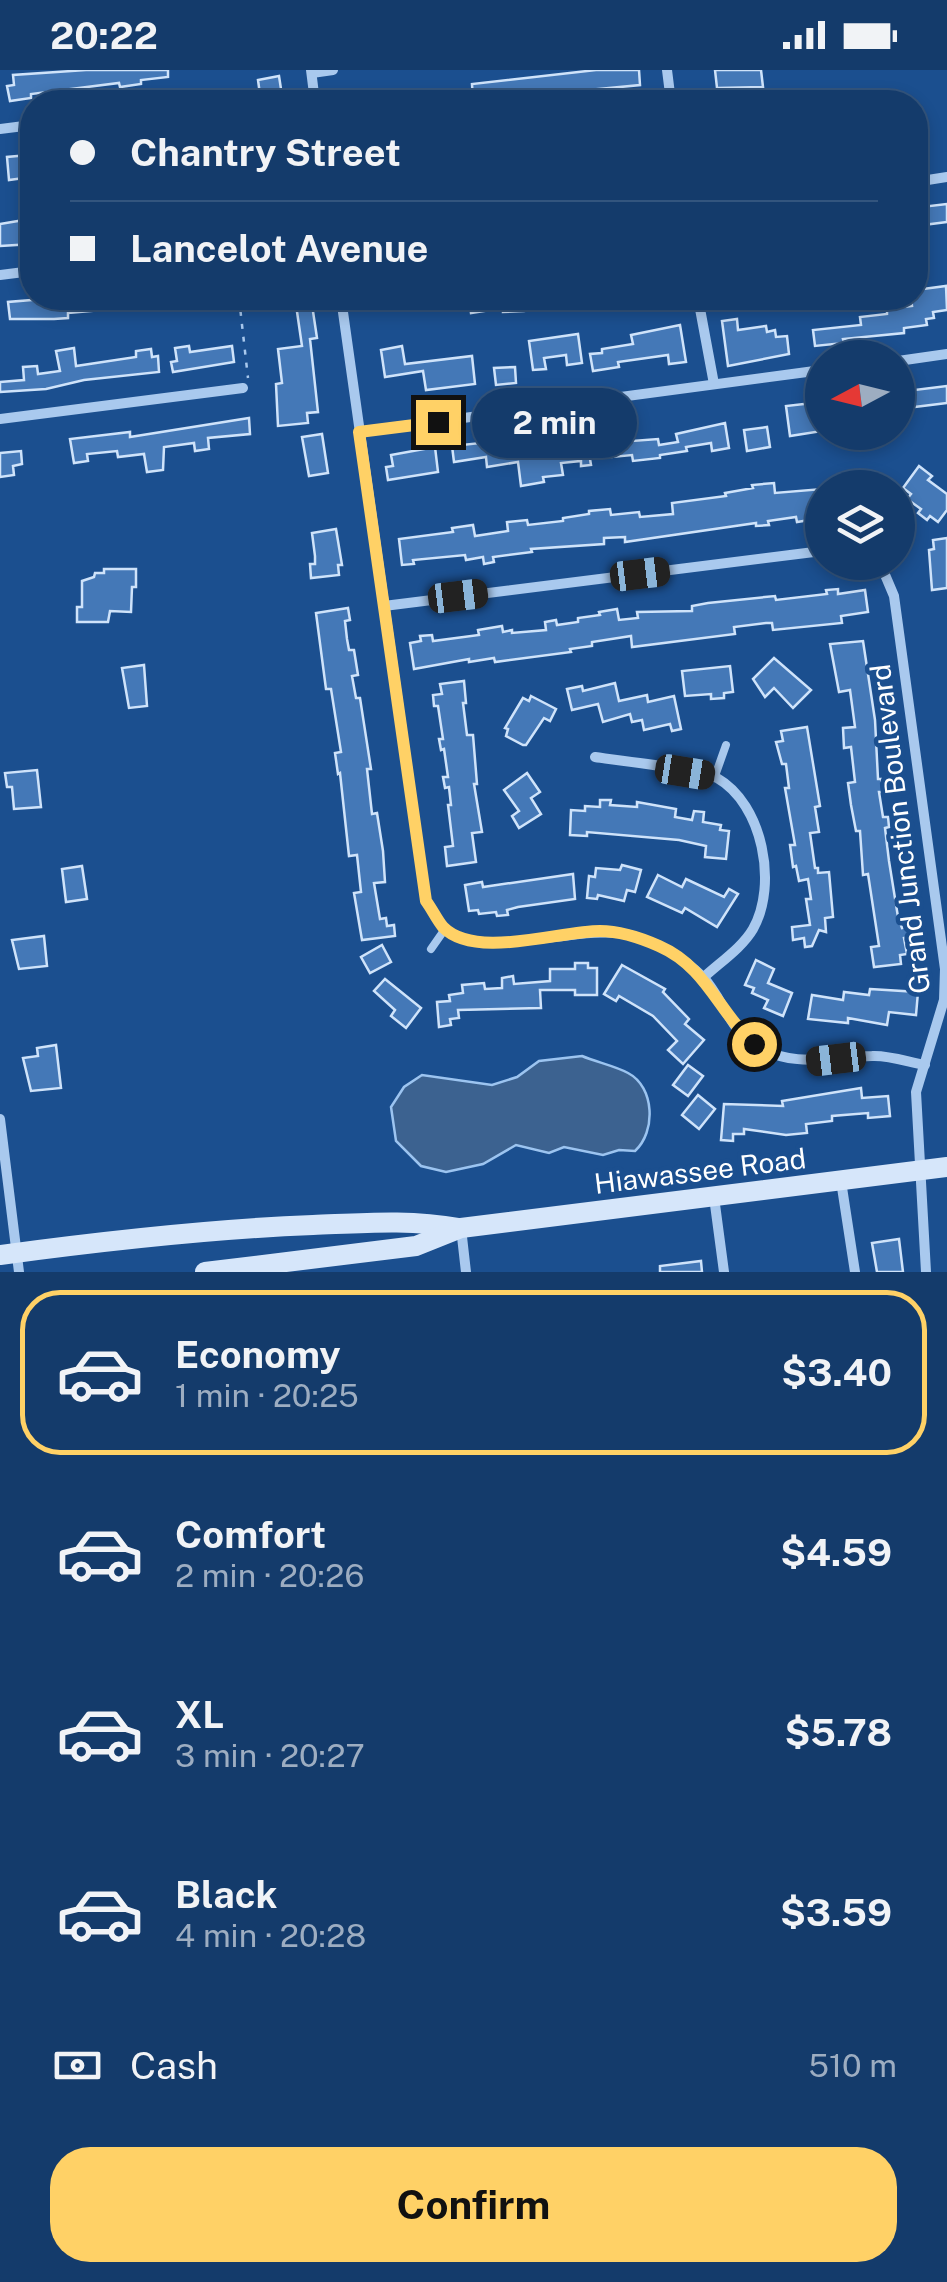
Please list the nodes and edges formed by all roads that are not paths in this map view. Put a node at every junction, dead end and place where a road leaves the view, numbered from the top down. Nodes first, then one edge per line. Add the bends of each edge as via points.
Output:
1 (333, 70) edge
2 (311, 72) edge
3 (343, 310) edge
4 (700, 310) edge
5 (947, 354) edge
6 (915, 358) edge
7 (805, 372) edge
8 (714, 384) junction
9 (243, 388) road end
10 (0, 419) edge
11 (359, 432) junction
12 (805, 553) edge
13 (887, 580) edge
14 (384, 606) junction
15 (726, 745) dead end
16 (595, 758) dead end
17 (714, 776) junction
18 (445, 930) junction
19 (430, 949) dead end
20 (704, 978) junction
21 (754, 1044) junction
22 (743, 1062) dead end
23 (925, 1065) junction
24 (0, 1118) edge
25 (947, 1167) edge
26 (920, 1170) junction
27 (840, 1181) junction
28 (714, 1197) junction
29 (461, 1228) junction
30 (12, 1260) edge
31 (205, 1272) edge
32 (466, 1272) edge
33 (724, 1272) edge
34 (855, 1272) edge
35 (926, 1272) edge

1 - 2 street
3 - 11 street
4 - 8 street
5 - 6 street
7 - 8 street
8 - 11 street
9 - 10 street
11 - 14 street
12 - 14 street
13 - 23 street, Grand Junction Boulevard via 944,969 944,1000
14 - 18 street via 426,901
15 - 17 lane
16 - 17 street
17 - 20 street via 743,799 755,819 766,884 750,934
18 - 19 lane
18 - 20 street via 484,944 600,931 628,935 664,948
20 - 21 street
21 - 22 lane
21 - 23 street via 790,1060 876,1055
23 - 26 street, Grand Junction Boulevard via 916,1092
24 - 30 street
25 - 26 main road, Hiawassee Road
26 - 27 main road, Hiawassee Road
26 - 35 street, Grand Junction Boulevard
27 - 28 main road, Hiawassee Road
27 - 34 street
28 - 29 main road, Hiawassee Road
28 - 33 street
29 - 30 main road, Hiawassee Road via 415,1220 166,1234
29 - 31 main road, Hiawassee Road via 416,1246
29 - 32 street

